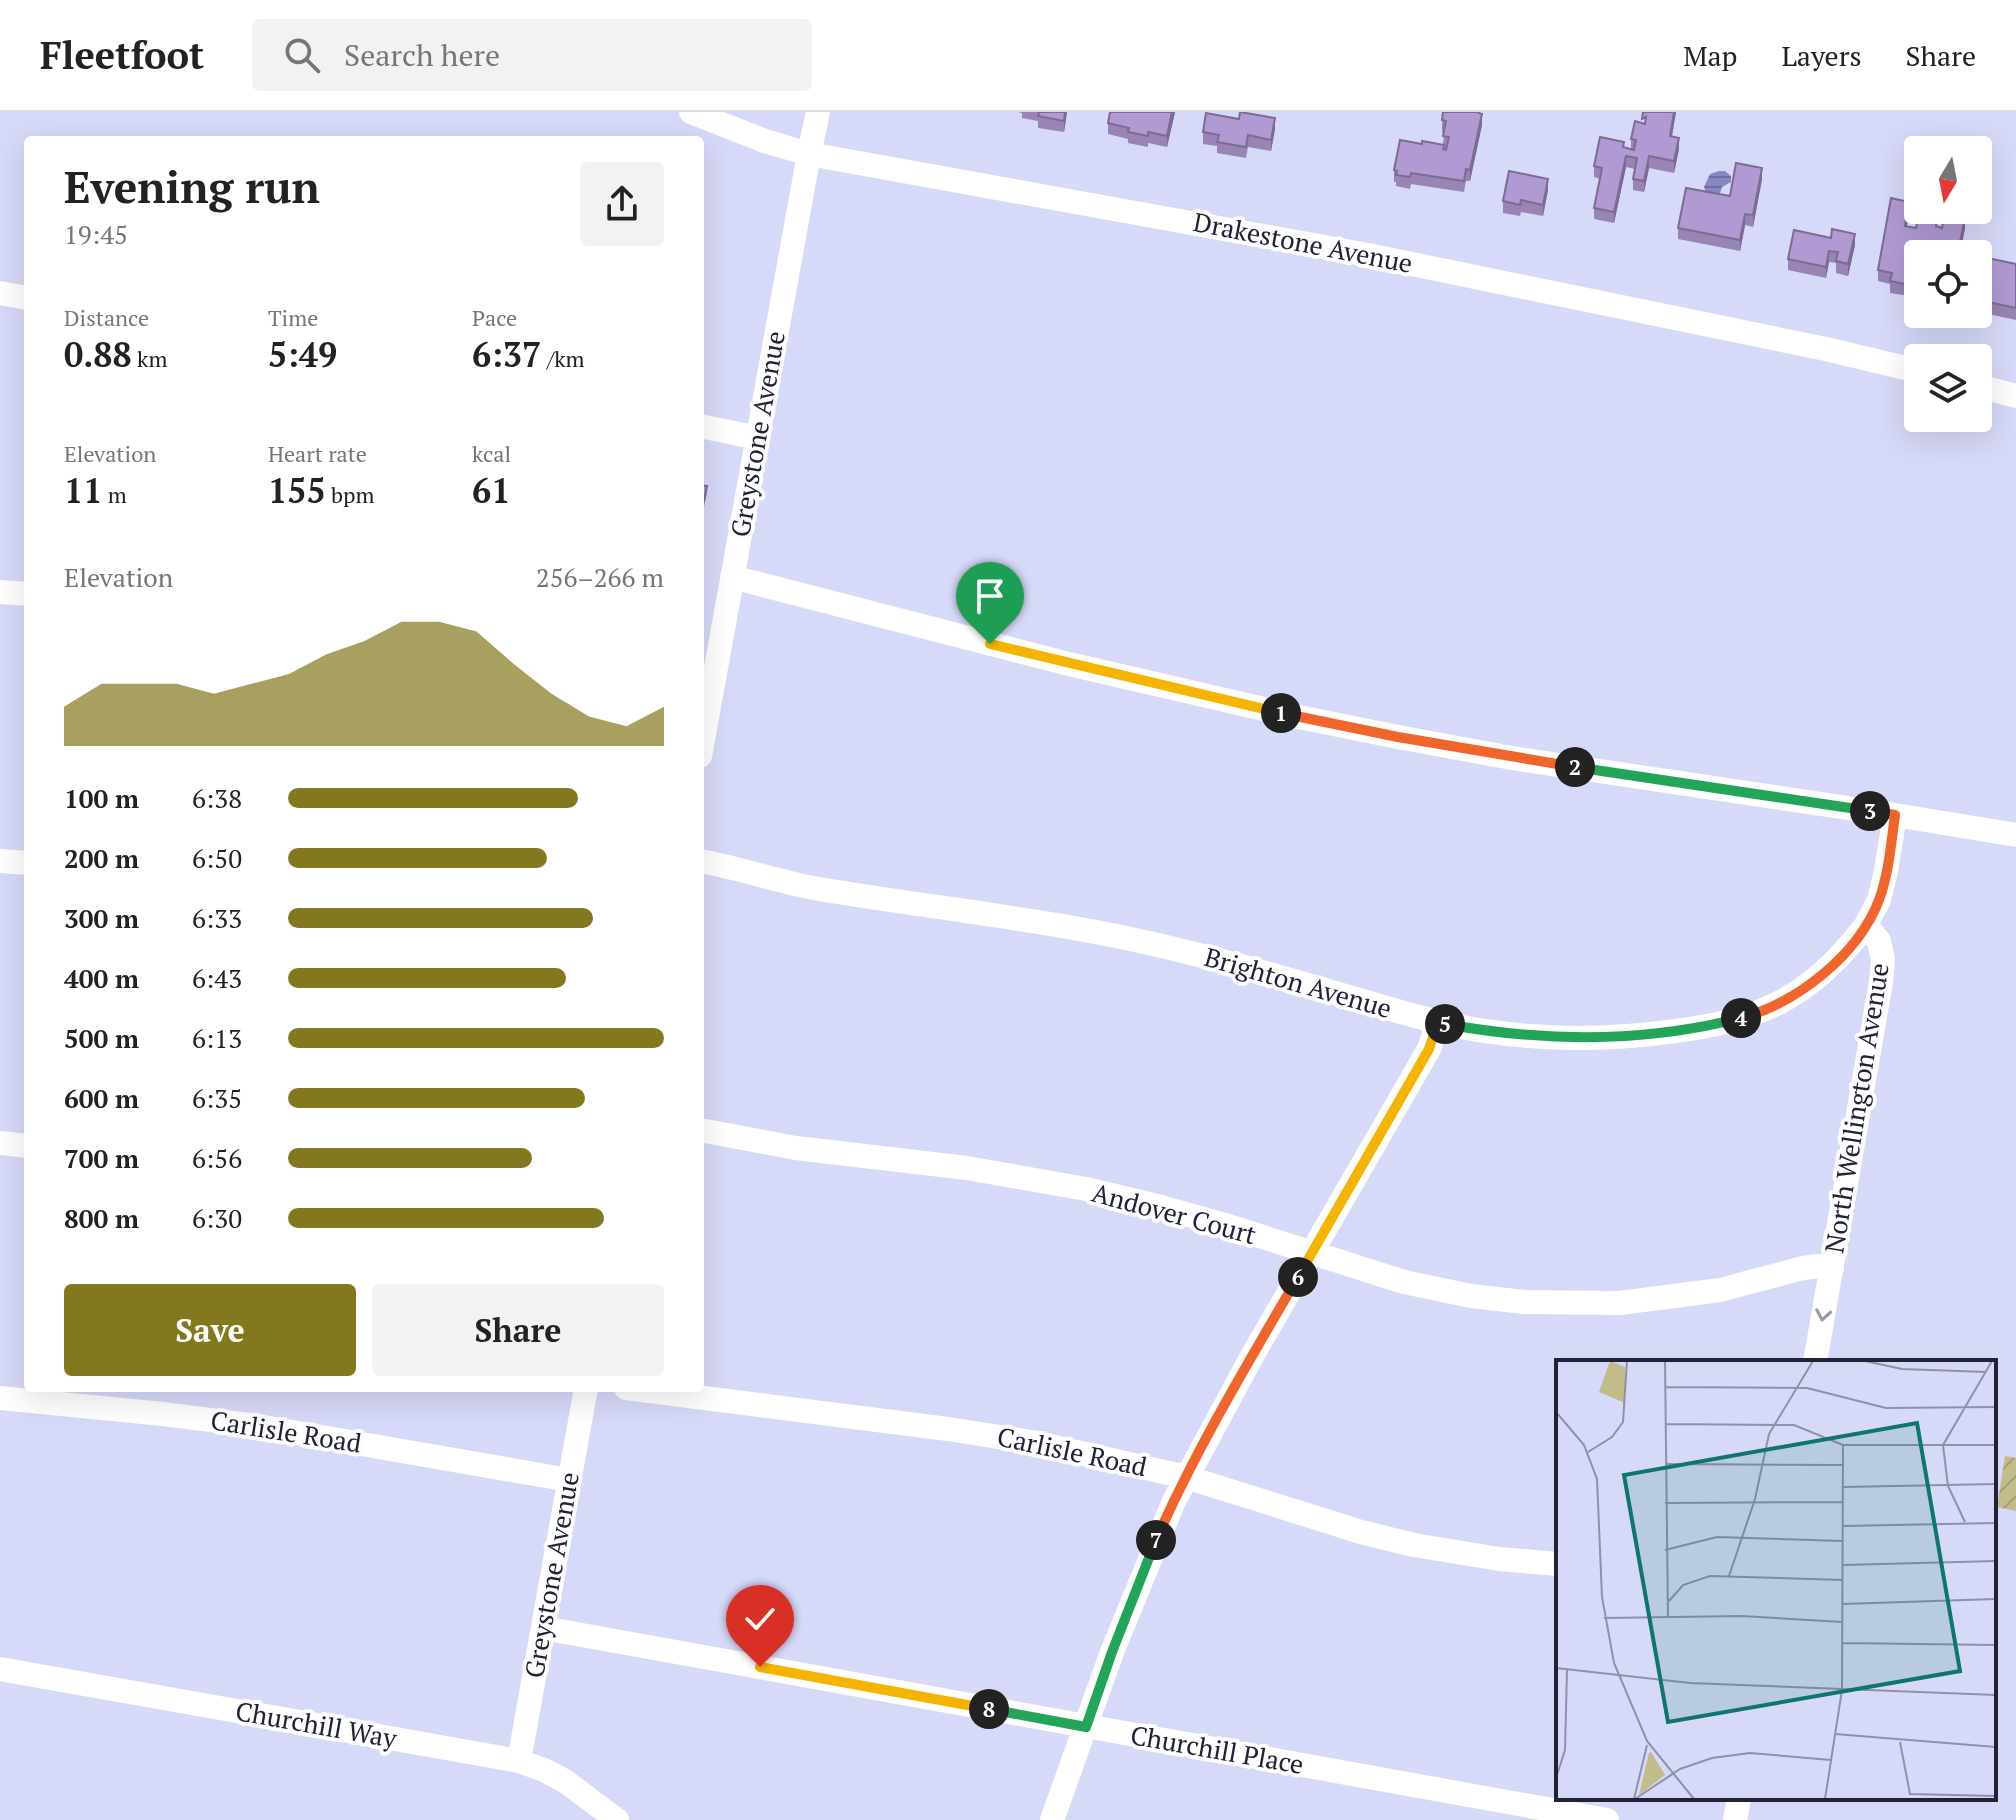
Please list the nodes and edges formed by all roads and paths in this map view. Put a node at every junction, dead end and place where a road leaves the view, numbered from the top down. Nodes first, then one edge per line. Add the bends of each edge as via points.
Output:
1 (691, 112) edge
2 (818, 112) edge
3 (809, 154) junction
4 (0, 293) edge
5 (24, 297) edge
6 (1904, 368) edge
7 (1992, 390) edge
8 (2016, 396) edge
9 (704, 427) edge
10 (758, 438) junction
11 (732, 577) junction
12 (0, 592) edge
13 (24, 594) edge
14 (705, 700) edge
15 (1895, 815) junction
16 (2016, 835) edge
17 (0, 861) edge
18 (704, 862) edge
19 (24, 863) edge
20 (1866, 925) junction
21 (1438, 1022) junction
22 (704, 1131) edge
23 (0, 1143) edge
24 (24, 1146) edge
25 (1312, 1253) junction
26 (1832, 1268) junction
27 (1815, 1360) edge
28 (585, 1392) edge
29 (657, 1392) edge
30 (0, 1398) edge
31 (1186, 1477) junction
32 (569, 1480) junction
33 (1556, 1564) edge
34 (543, 1628) junction
35 (0, 1669) edge
36 (1086, 1727) junction
37 (519, 1761) junction
38 (1739, 1800) edge
39 (617, 1820) edge
40 (1052, 1820) edge
41 (1607, 1820) edge
42 (1735, 1820) edge

1 - 3 street, Drakestone Avenue
2 - 3 street, Greystone Avenue
3 - 6 street, Drakestone Avenue via 1397,261
3 - 10 street, Greystone Avenue
4 - 5 street
7 - 8 street
9 - 10 street
10 - 11 street, Greystone Avenue
11 - 14 street, Greystone Avenue
11 - 15 street via 1309,719 1512,758
12 - 13 street
15 - 16 street
15 - 20 street, North Wellington Avenue via 1879,900
17 - 19 street
18 - 21 street, Brighton Avenue via 815,888 1139,941
20 - 21 street, Brighton Avenue via 1813,982 1771,1007 1725,1022 1644,1035 1560,1038
20 - 26 street, North Wellington Avenue via 1879,941 1881,982
21 - 25 street via 1429,1049
22 - 25 street, Andover Court via 1033,1178 1161,1207
23 - 24 street
25 - 26 street, Andover Court via 1404,1282 1524,1302 1668,1298 1803,1268
25 - 31 street
26 -> 27 street, North Wellington Avenue
28 - 32 street, Greystone Avenue
29 - 31 street, Carlisle Road via 1037,1443
30 - 32 street, Carlisle Road via 258,1426
31 - 33 street, Carlisle Road via 1414,1545
31 - 36 street via 1154,1546
32 - 34 street, Greystone Avenue
34 - 36 street, Churchill Place
34 - 37 street, Greystone Avenue
35 - 37 street, Churchill Way
36 - 40 street
36 - 41 street, Churchill Place
37 - 39 street, Churchill Way via 565,1781
38 - 42 street

